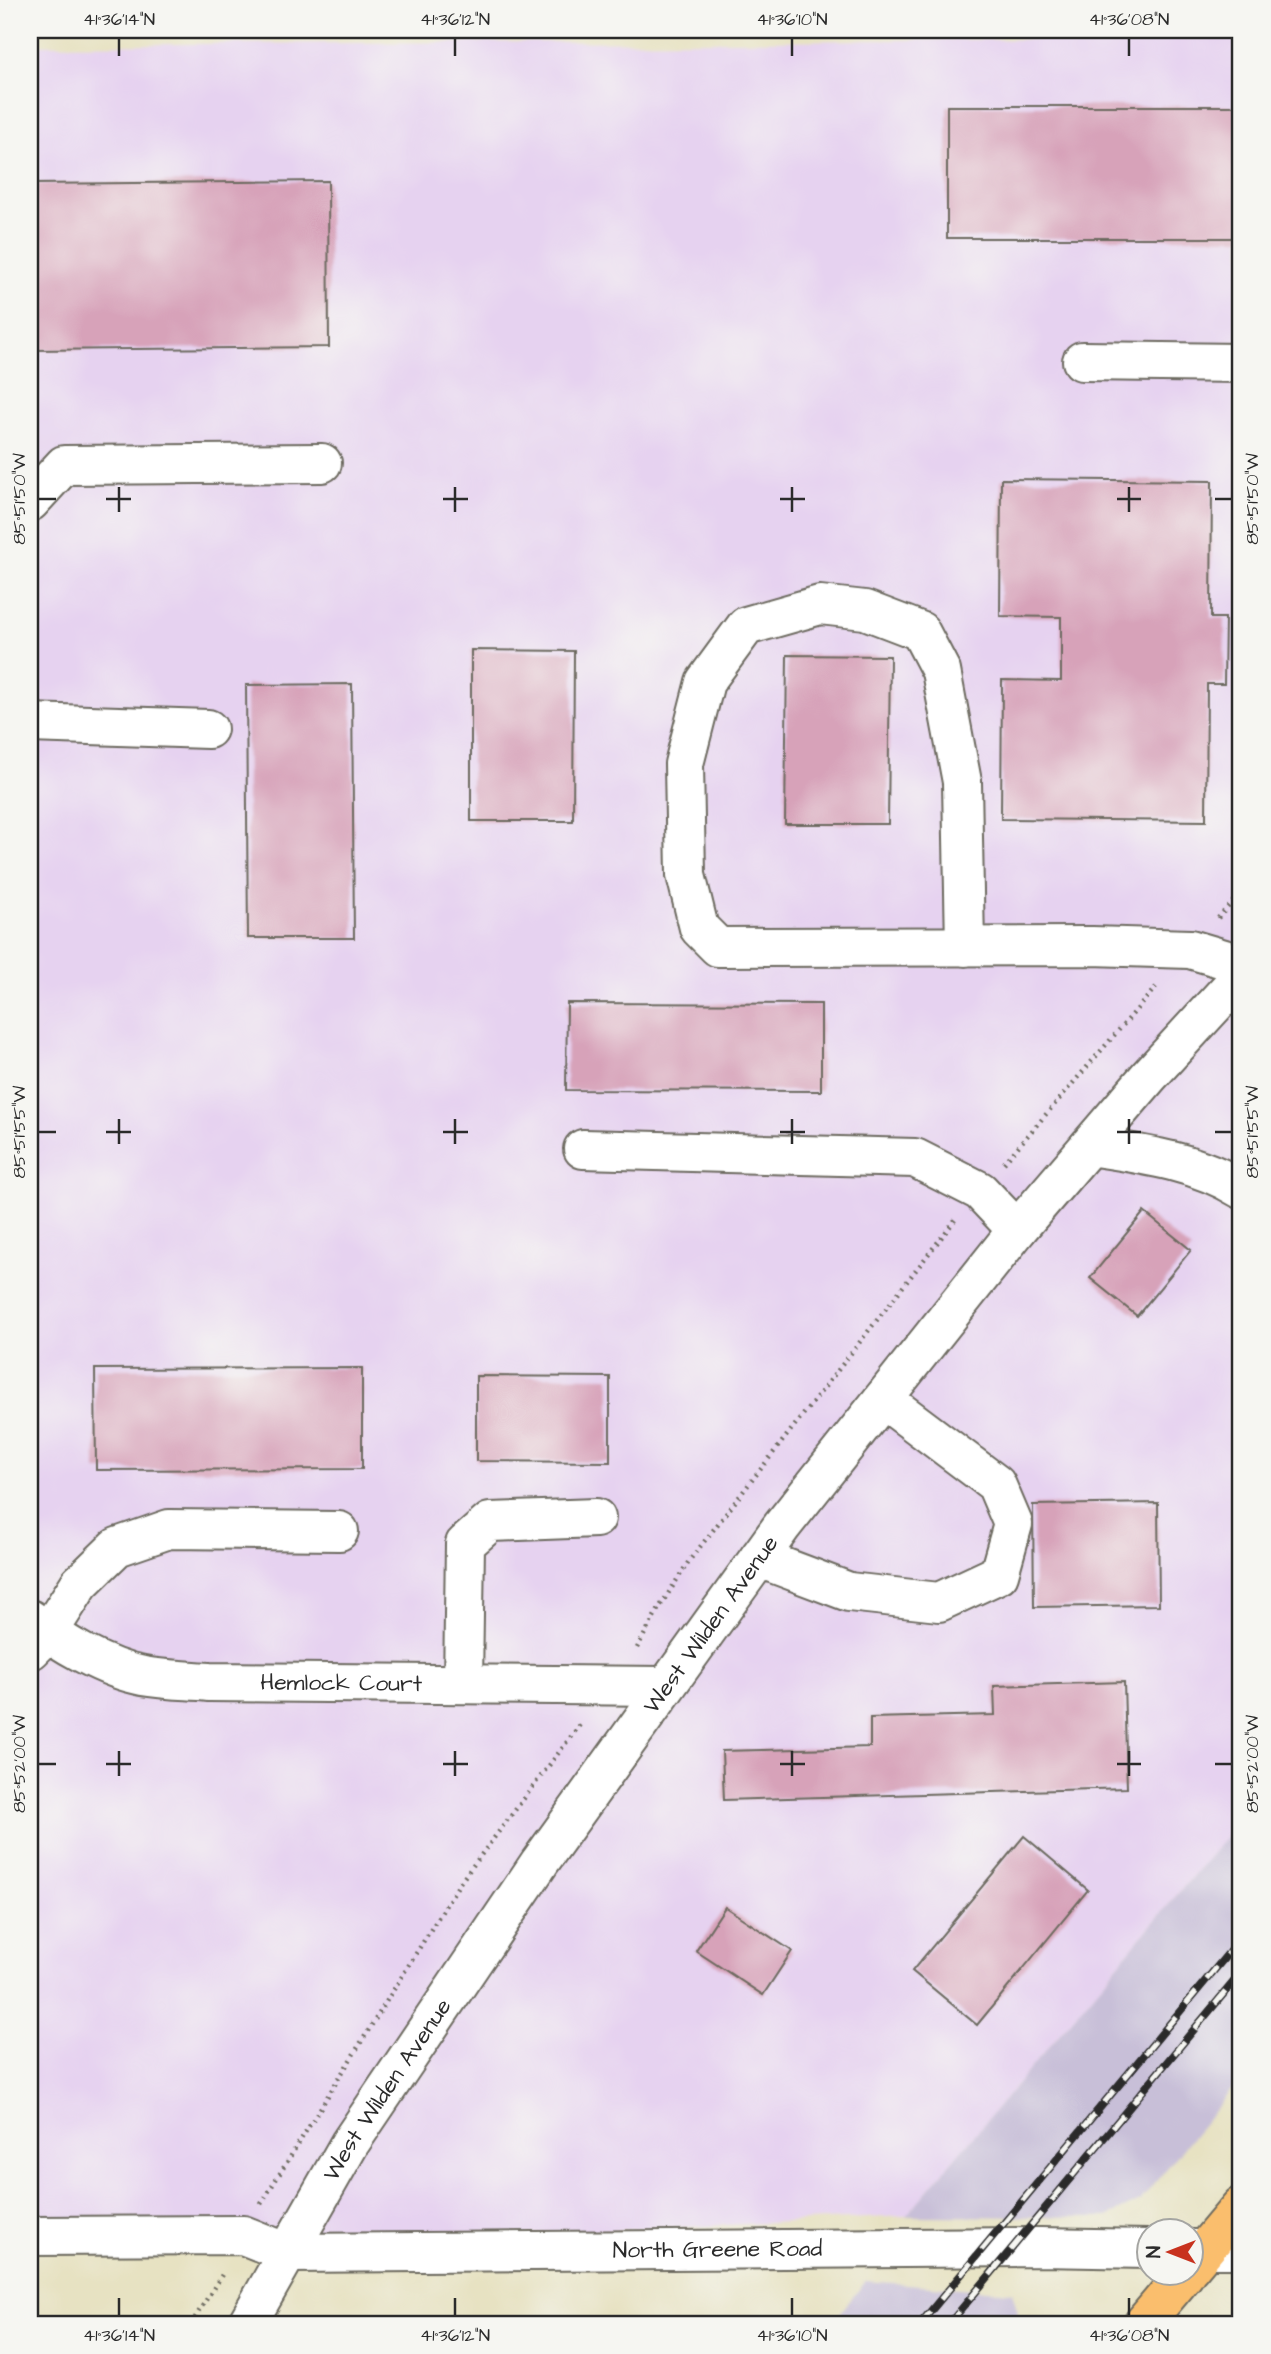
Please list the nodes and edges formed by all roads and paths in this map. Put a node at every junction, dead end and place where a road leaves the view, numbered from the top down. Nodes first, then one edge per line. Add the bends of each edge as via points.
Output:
1 (1082, 361) dead end
2 (1241, 363) edge
3 (322, 463) dead end
4 (30, 502) edge
5 (30, 723) edge
6 (208, 729) dead end
7 (965, 947) junction
8 (1241, 964) edge
9 (1241, 976) edge
10 (1089, 1146) junction
11 (583, 1149) dead end
12 (1241, 1189) edge
13 (1017, 1230) junction
14 (883, 1399) junction
15 (596, 1518) dead end
16 (339, 1531) dead end
17 (759, 1558) junction
18 (36, 1635) edge
19 (463, 1684) junction
20 (665, 1686) junction
21 (1241, 2206) edge
22 (30, 2236) edge
23 (1134, 2249) edge
24 (288, 2253) junction
25 (1204, 2255) edge
26 (1175, 2288) edge
27 (247, 2324) edge
28 (1143, 2324) edge

1 - 2 street
3 - 4 street via 64,465
5 - 6 street
7 - 7 street via 718,947 699,928 686,875 684,764 705,682 746,626 820,605 866,610 920,631 941,671 962,782
7 - 8 street via 1190,949
9 - 10 street, West Wilden Avenue
10 - 12 street via 1186,1165
10 - 13 street, West Wilden Avenue
11 - 13 street via 915,1158 980,1191
13 - 14 street, West Wilden Avenue
14 - 17 street, West Wilden Avenue
14 - 17 street via 996,1484 1013,1524 999,1574 939,1602 849,1592
15 - 19 street via 489,1522 465,1544
16 - 18 street via 169,1528 117,1547
17 - 20 street, West Wilden Avenue
18 - 19 street, Hemlock Court via 141,1676 209,1682
19 - 20 street, Hemlock Court
20 - 24 street, West Wilden Avenue via 350,2143
21 - 25 highway
22 - 24 street via 243,2235
23 - 24 street, North Greene Road
24 - 27 street, West Wilden Avenue
26 - 28 highway

